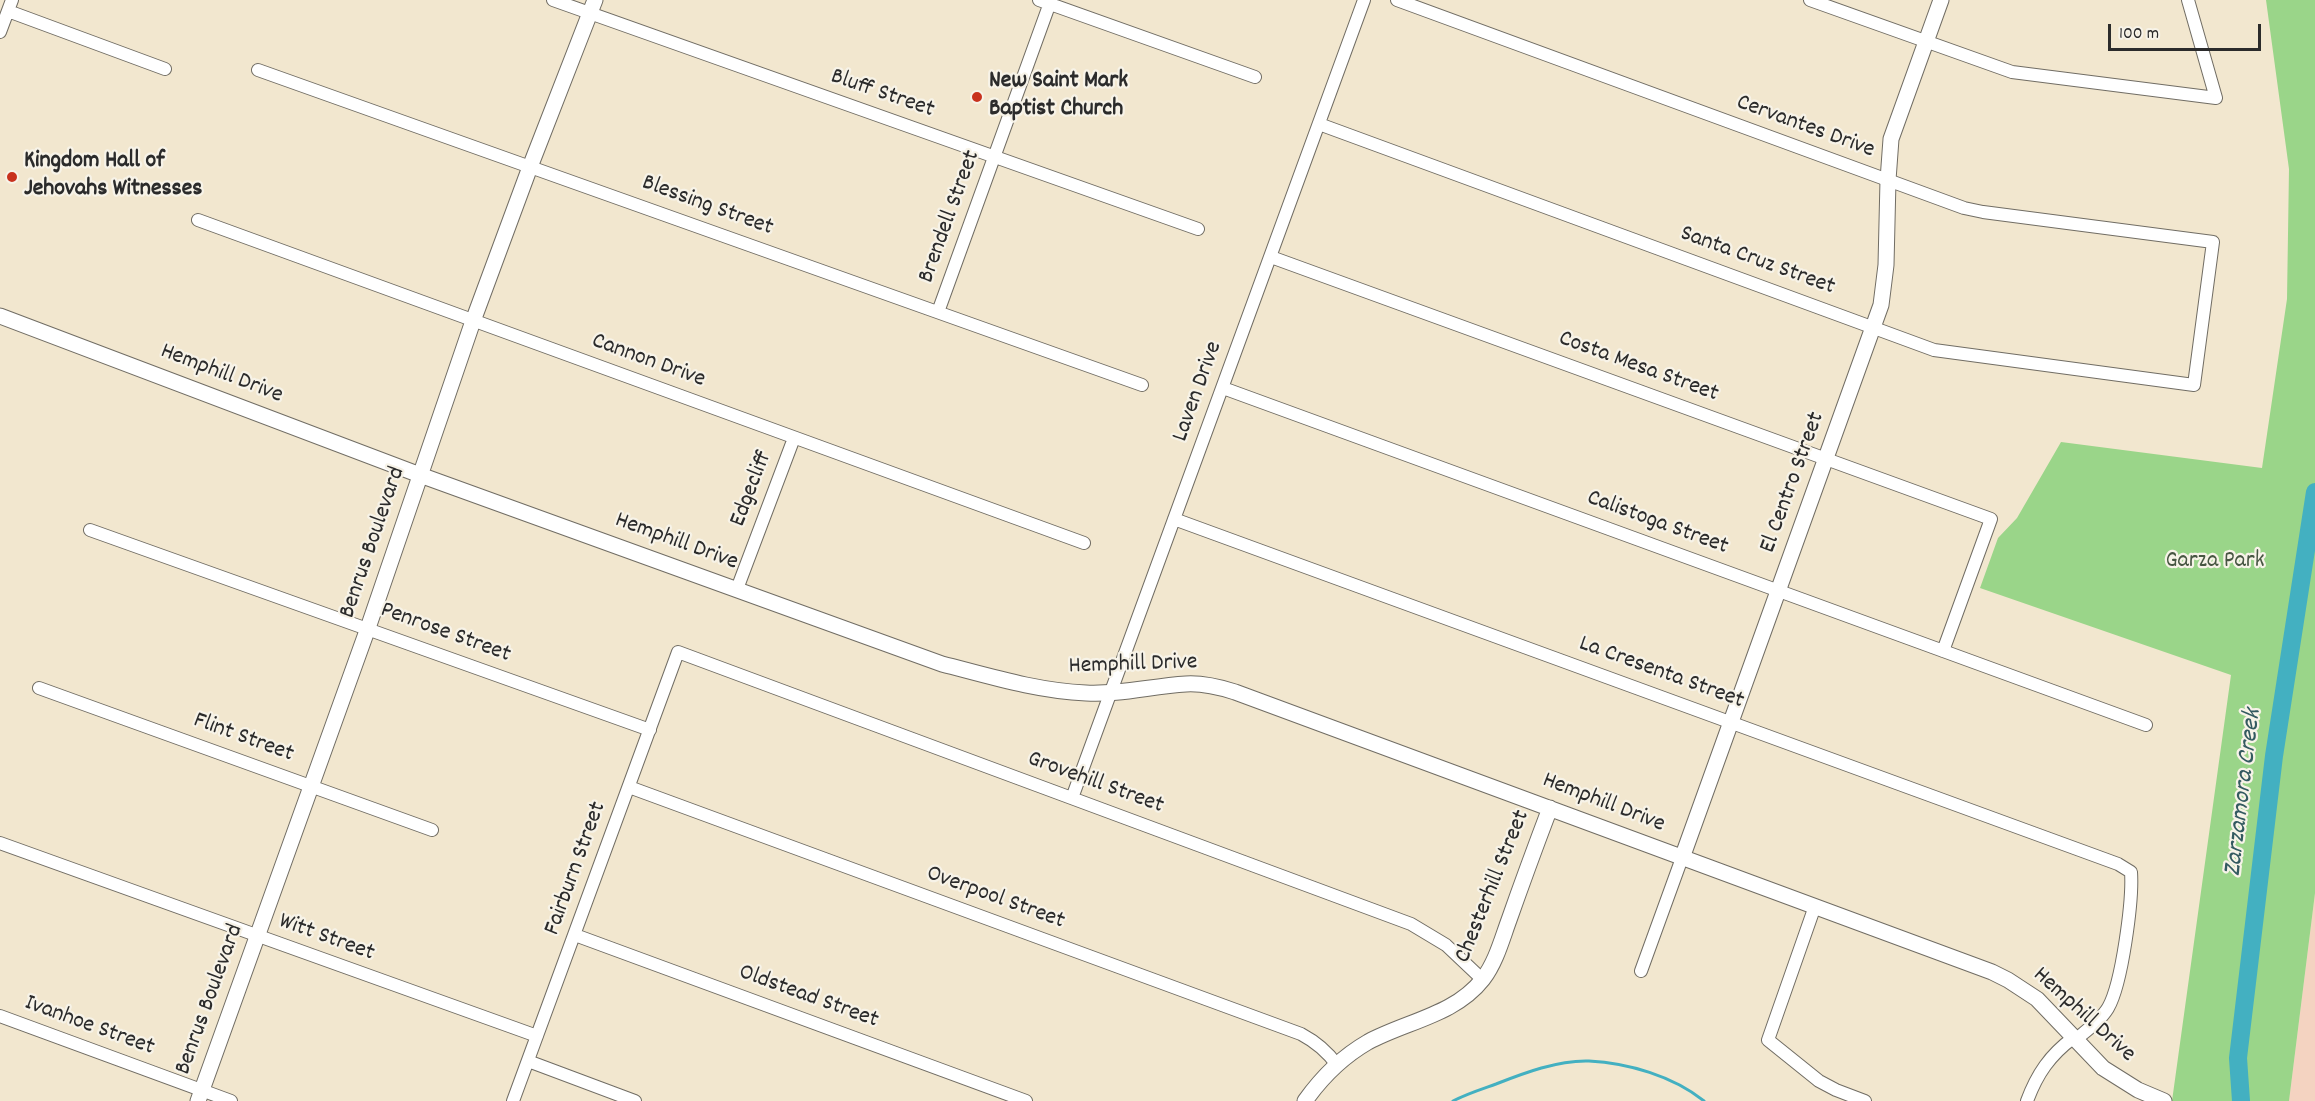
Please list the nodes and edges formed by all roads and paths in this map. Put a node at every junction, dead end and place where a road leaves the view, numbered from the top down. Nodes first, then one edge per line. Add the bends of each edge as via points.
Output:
1 (553, 0) edge
2 (1364, 0) edge
3 (1397, 0) edge
4 (1810, 0) edge
5 (1941, 0) edge
6 (2188, 0) edge
7 (1047, 1) edge
8 (10, 5) edge
9 (593, 7) edge
10 (0, 32) edge
11 (1925, 42) junction
12 (165, 69) dead end
13 (258, 70) dead end
14 (1255, 77) dead end
15 (1319, 124) junction
16 (995, 156) junction
17 (530, 167) junction
18 (1888, 180) junction
19 (198, 220) dead end
20 (1198, 230) dead end
21 (1271, 257) junction
22 (938, 312) junction
23 (0, 316) edge
24 (473, 321) junction
25 (1874, 328) junction
26 (1142, 385) dead end
27 (2194, 385) joint
28 (1222, 388) junction
29 (794, 438) junction
30 (1827, 459) junction
31 (420, 475) junction
32 (1174, 519) junction
33 (90, 530) dead end
34 (1084, 543) dead end
35 (737, 589) junction
36 (1778, 591) junction
37 (368, 628) junction
38 (1943, 651) junction
39 (678, 652) joint
40 (39, 688) dead end
41 (1112, 693) junction
42 (1731, 722) junction
43 (2146, 725) dead end
44 (650, 730) junction
45 (312, 786) junction
46 (629, 787) junction
47 (1072, 798) junction
48 (1550, 808) junction
49 (432, 830) dead end
50 (0, 843) edge
51 (1682, 858) junction
52 (1815, 906) junction
53 (575, 935) junction
54 (257, 937) junction
55 (1641, 971) dead end
56 (1483, 980) junction
57 (0, 1016) edge
58 (537, 1036) junction
59 (2074, 1039) junction
60 (528, 1062) junction
61 (1337, 1065) junction
62 (200, 1096) edge
63 (231, 1101) edge
64 (513, 1101) edge
65 (635, 1101) edge
66 (1026, 1101) edge
67 (1305, 1101) edge
68 (1865, 1101) edge
69 (2027, 1101) edge
70 (2163, 1101) edge

1 - 9 street, Bluff Street
2 - 15 street, Laven Drive
3 - 18 street, Cervantes Drive
4 - 11 street
5 - 11 street, El Centro Street
6 - 11 street via 2216,98 2012,72
7 - 14 street
7 - 16 street, Brendell Street
8 - 10 street
8 - 12 street
9 - 16 street, Bluff Street
9 - 17 street, Benrus Boulevard
11 - 18 street, El Centro Street via 1892,139
13 - 17 street, Blessing Street
15 - 21 street, Laven Drive
15 - 25 street, Santa Cruz Street
16 - 20 street, Bluff Street
16 - 22 street, Brendell Street
17 - 22 street, Blessing Street
17 - 24 street, Benrus Boulevard
18 - 25 street, El Centro Street via 1886,274
18 - 27 street, Cervantes Drive via 1983,212 2213,242
19 - 24 street, Cannon Drive
21 - 28 street, Laven Drive
21 - 30 street, Costa Mesa Street
22 - 26 street, Blessing Street
23 - 31 street, Hemphill Drive
24 - 29 street, Cannon Drive
24 - 31 street, Benrus Boulevard
25 - 27 street, Santa Cruz Street via 1941,351
25 - 30 street, El Centro Street
28 - 32 street, Laven Drive
28 - 36 street, Calistoga Street
29 - 34 street, Cannon Drive
29 - 35 street, Edgecliff
30 - 36 street, El Centro Street
30 - 38 street, Costa Mesa Street via 1991,519
31 - 35 street, Hemphill Drive
31 - 37 street, Benrus Boulevard
32 - 41 street, Laven Drive
32 - 42 street, La Cresenta Street
33 - 37 street, Penrose Street
35 - 41 street, Hemphill Drive via 942,664 1058,690
36 - 38 street, Calistoga Street
36 - 42 street, El Centro Street
37 - 44 street, Penrose Street
37 - 45 street, Benrus Boulevard
38 - 43 street, Calistoga Street
39 - 44 street, Fairburn Street
39 - 47 street, Grovehill Street
40 - 45 street, Flint Street
41 - 47 street, Laven Drive
41 - 48 street, Hemphill Drive via 1187,684 1235,692
42 - 51 street, El Centro Street
42 - 59 street, La Cresenta Street via 2118,864 2130,872 2132,888 2116,991 2105,1012
44 - 46 street, Fairburn Street
45 - 49 street, Flint Street
45 - 54 street, Benrus Boulevard
46 - 53 street, Fairburn Street
46 - 61 street, Overpool Street via 1301,1034 1330,1054
47 - 56 street, Grovehill Street via 1411,924 1446,945
48 - 51 street, Hemphill Drive
48 - 56 street, Chesterhill Street
50 - 54 street, Witt Street
51 - 52 street, Hemphill Drive
51 - 55 street, El Centro Street
52 - 59 street, Hemphill Drive via 2008,980 2037,999
52 - 68 street via 1768,1040 1828,1086
53 - 58 street, Fairburn Street
53 - 66 street, Oldstead Street
54 - 58 street, Witt Street
54 - 62 street, Benrus Boulevard
56 - 61 street, Chesterhill Street via 1447,1008 1368,1043
57 - 62 street, Ivanhoe Street
58 - 60 street, Fairburn Street
59 - 69 street via 2046,1063
59 - 70 street, Hemphill Drive via 2121,1081
60 - 64 street, Fairburn Street
60 - 65 street
61 - 67 street, Chesterhill Street
62 - 63 street, Ivanhoe Street

